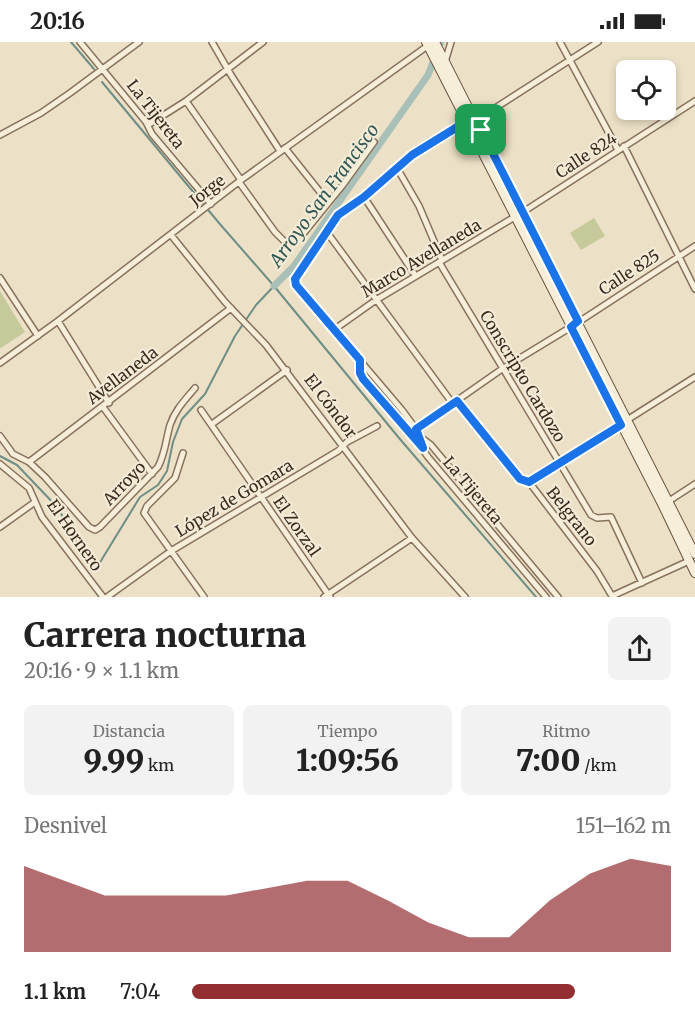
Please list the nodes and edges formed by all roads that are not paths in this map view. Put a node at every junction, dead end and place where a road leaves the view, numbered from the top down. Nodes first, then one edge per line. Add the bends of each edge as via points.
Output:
1 (80, 42) edge
2 (139, 42) edge
3 (212, 42) edge
4 (263, 42) edge
5 (451, 42) edge
6 (560, 42) edge
7 (598, 42) edge
8 (431, 43) edge
9 (570, 60) junction
10 (443, 65) junction
11 (104, 69) junction
12 (227, 69) junction
13 (186, 101) junction
14 (695, 101) edge
15 (472, 121) junction
16 (148, 125) junction
17 (0, 135) edge
18 (374, 142) dead end
19 (621, 148) junction
20 (282, 149) junction
21 (397, 168) junction
22 (240, 181) junction
23 (364, 197) junction
24 (328, 202) junction
25 (208, 206) junction
26 (519, 214) junction
27 (326, 231) junction
28 (303, 234) dead end
29 (171, 235) junction
30 (288, 245) dead end
31 (695, 246) edge
32 (679, 257) junction
33 (441, 261) junction
34 (416, 275) junction
35 (1, 281) edge
36 (695, 289) edge
37 (376, 300) junction
38 (231, 308) junction
39 (58, 321) junction
40 (575, 324) junction
41 (335, 329) junction
42 (38, 336) junction
43 (360, 360) junction
44 (0, 363) edge
45 (502, 369) junction
46 (287, 370) junction
47 (695, 377) edge
48 (195, 388) dead end
49 (109, 403) junction
50 (455, 403) junction
51 (103, 407) junction
52 (201, 410) dead end
53 (624, 423) junction
54 (212, 424) junction
55 (377, 426) dead end
56 (416, 429) junction
57 (409, 434) junction
58 (0, 436) edge
59 (419, 436) junction
60 (344, 446) junction
61 (423, 448) junction
62 (183, 453) dead end
63 (29, 462) junction
64 (0, 464) edge
65 (561, 464) junction
66 (152, 474) junction
67 (529, 482) junction
68 (695, 484) edge
69 (260, 497) junction
70 (669, 501) junction
71 (35, 502) junction
72 (0, 527) edge
73 (98, 529) joint
74 (412, 538) junction
75 (171, 551) junction
76 (692, 558) edge
77 (533, 566) junction
78 (524, 572) junction
79 (695, 573) edge
80 (642, 583) junction
81 (327, 596) edge
82 (615, 596) edge
83 (105, 597) edge
84 (204, 597) edge
85 (465, 597) edge
86 (546, 597) edge
87 (558, 597) edge

1 - 11 street, La Tijereta
2 - 11 street
3 - 12 street
4 - 12 street
5 - 10 street
6 - 9 street
7 - 9 street
8 - 10 main road
8 - 20 street, Jorge
9 - 15 street
9 - 19 street
10 - 15 main road
11 - 16 street, La Tijereta
11 - 17 street via 41,113
12 - 13 street
12 - 20 street
13 - 16 street
13 - 22 street
14 - 19 street, Calle 824
15 - 21 street
15 - 26 main road
16 - 25 street, La Tijereta
18 - 24 street
19 - 26 street, Calle 824
19 - 32 street
20 - 22 street, Jorge
20 - 24 street
21 - 23 street
21 - 33 street, Conscripto Cardozo via 423,215
22 - 25 street, Jorge
22 - 30 street
23 - 27 street via 338,215
23 - 34 street
24 - 28 street
25 - 29 street, Jorge
26 - 33 street, Marco Avellaneda
26 - 40 main road
27 - 37 street, Belgrano
27 - 41 street, La Tijereta via 295,276 296,285
29 - 38 street, El Cóndor
29 - 39 street, Jorge
31 - 32 street, Calle 825
32 - 36 street
32 - 40 street, Calle 825
33 - 34 street, Marco Avellaneda
33 - 45 street, Conscripto Cardozo
34 - 37 street, Marco Avellaneda
35 - 42 street
37 - 41 street, Marco Avellaneda
37 - 50 street, Belgrano
38 - 46 street, El Cóndor
38 - 49 street, Avellaneda
39 - 42 street, Jorge
39 - 49 street
40 - 45 street
40 - 53 main road
41 - 43 street, La Tijereta
42 - 44 street, Jorge
43 - 56 street, La Tijereta
43 - 57 street via 363,379
45 - 50 street
45 - 65 street, Conscripto Cardozo
46 - 54 street
46 - 60 street, El Cóndor
47 - 53 street
48 - 66 street, Arroyo via 178,407 162,457
49 - 51 street, Avellaneda
50 - 56 street
50 - 67 street, Belgrano via 520,479
51 - 63 street, Avellaneda
51 - 66 street
52 - 54 street, El Zorzal
53 - 65 street
53 - 70 main road
53 - 76 main road
54 - 69 street, El Zorzal
55 - 60 street, López de Gomara
56 - 57 street
56 - 59 street, La Tijereta
57 - 61 street
58 - 63 street, El Hornero via 13,454
59 - 61 street, La Tijereta
59 - 77 street
60 - 69 street, López de Gomara
60 - 74 street, El Cóndor
61 - 78 street, La Tijereta
62 - 75 street via 175,478 144,510
63 - 73 street, El Hornero via 92,530
64 - 71 street, El Hornero via 29,488
65 - 67 street
65 - 80 street, Conscripto Cardozo via 591,515 611,517
66 - 73 street, Arroyo
67 - 82 street, Belgrano
68 - 70 street
69 - 75 street, López de Gomara
69 - 81 street, El Zorzal
70 - 76 main road
71 - 72 street
71 - 83 street, El Hornero via 42,517
74 - 81 street
74 - 85 street, El Cóndor
75 - 83 street, López de Gomara
75 - 84 street
76 - 79 main road
76 - 80 street
77 - 78 street
77 - 87 street
78 - 86 street, La Tijereta
80 - 82 street

